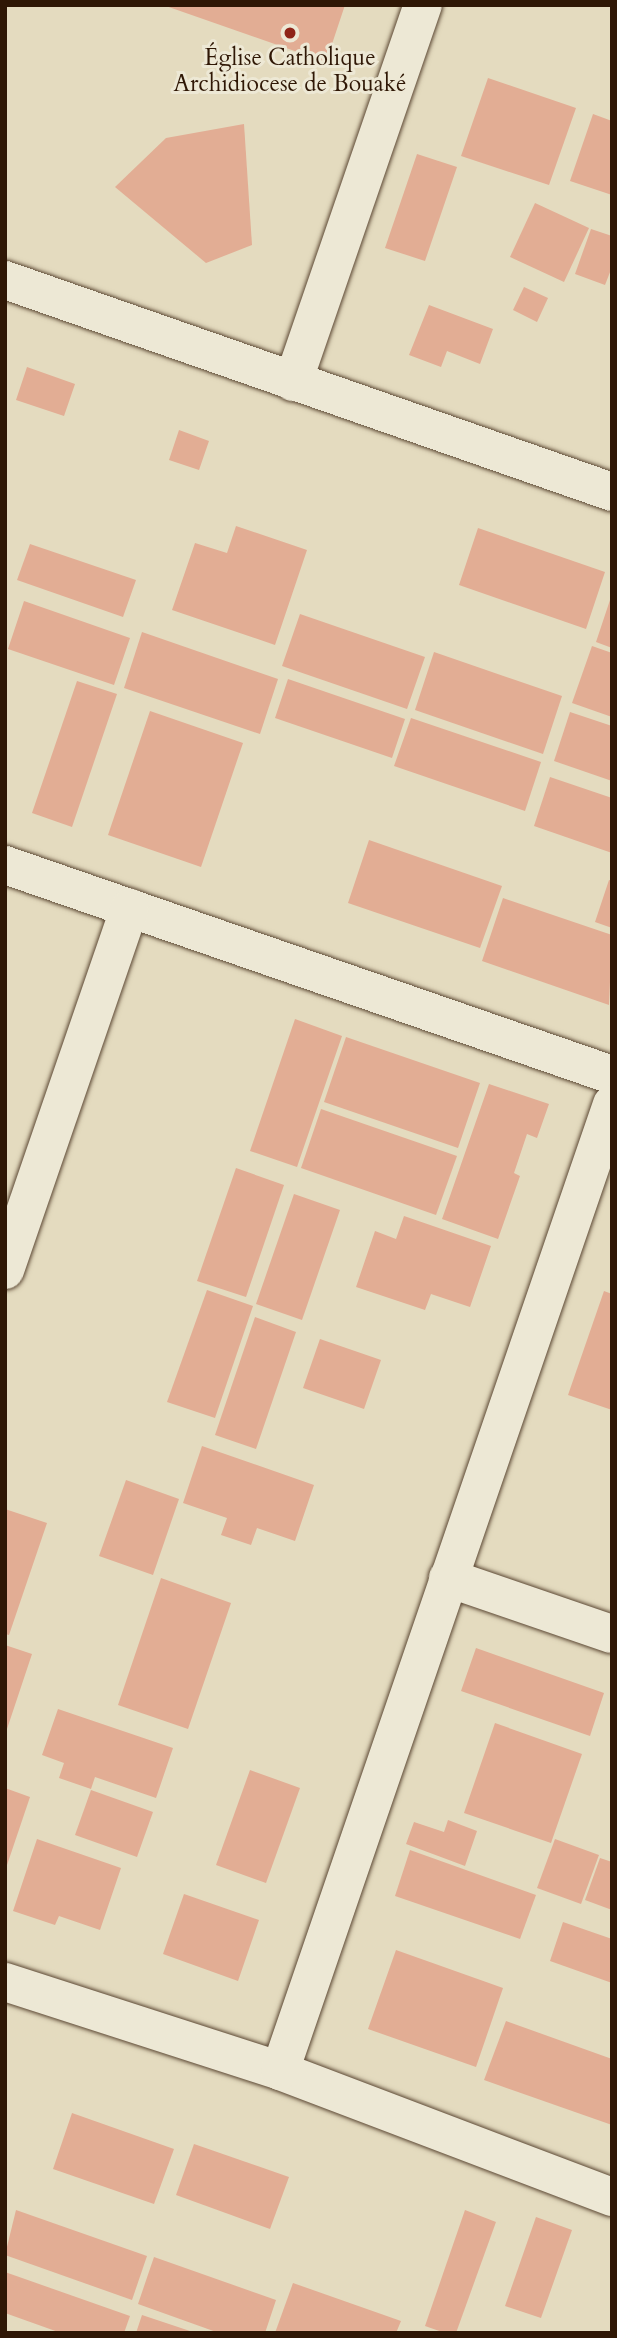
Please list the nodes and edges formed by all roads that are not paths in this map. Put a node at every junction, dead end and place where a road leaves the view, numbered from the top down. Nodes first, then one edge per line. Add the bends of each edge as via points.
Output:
1 (423, 5) edge
2 (5, 280) edge
3 (293, 382) junction
4 (612, 492) edge
5 (5, 865) edge
6 (130, 908) junction
7 (612, 1075) edge
8 (612, 1104) edge
9 (5, 1270) edge
10 (448, 1578) junction
11 (612, 1634) edge
12 (5, 1982) edge
13 (281, 2071) junction
14 (612, 2197) edge

1 - 3 street
2 - 3 street
3 - 4 street
5 - 6 street
6 - 7 street
6 - 9 street
8 - 10 street
10 - 11 street
10 - 13 street
12 - 13 street
13 - 14 street

